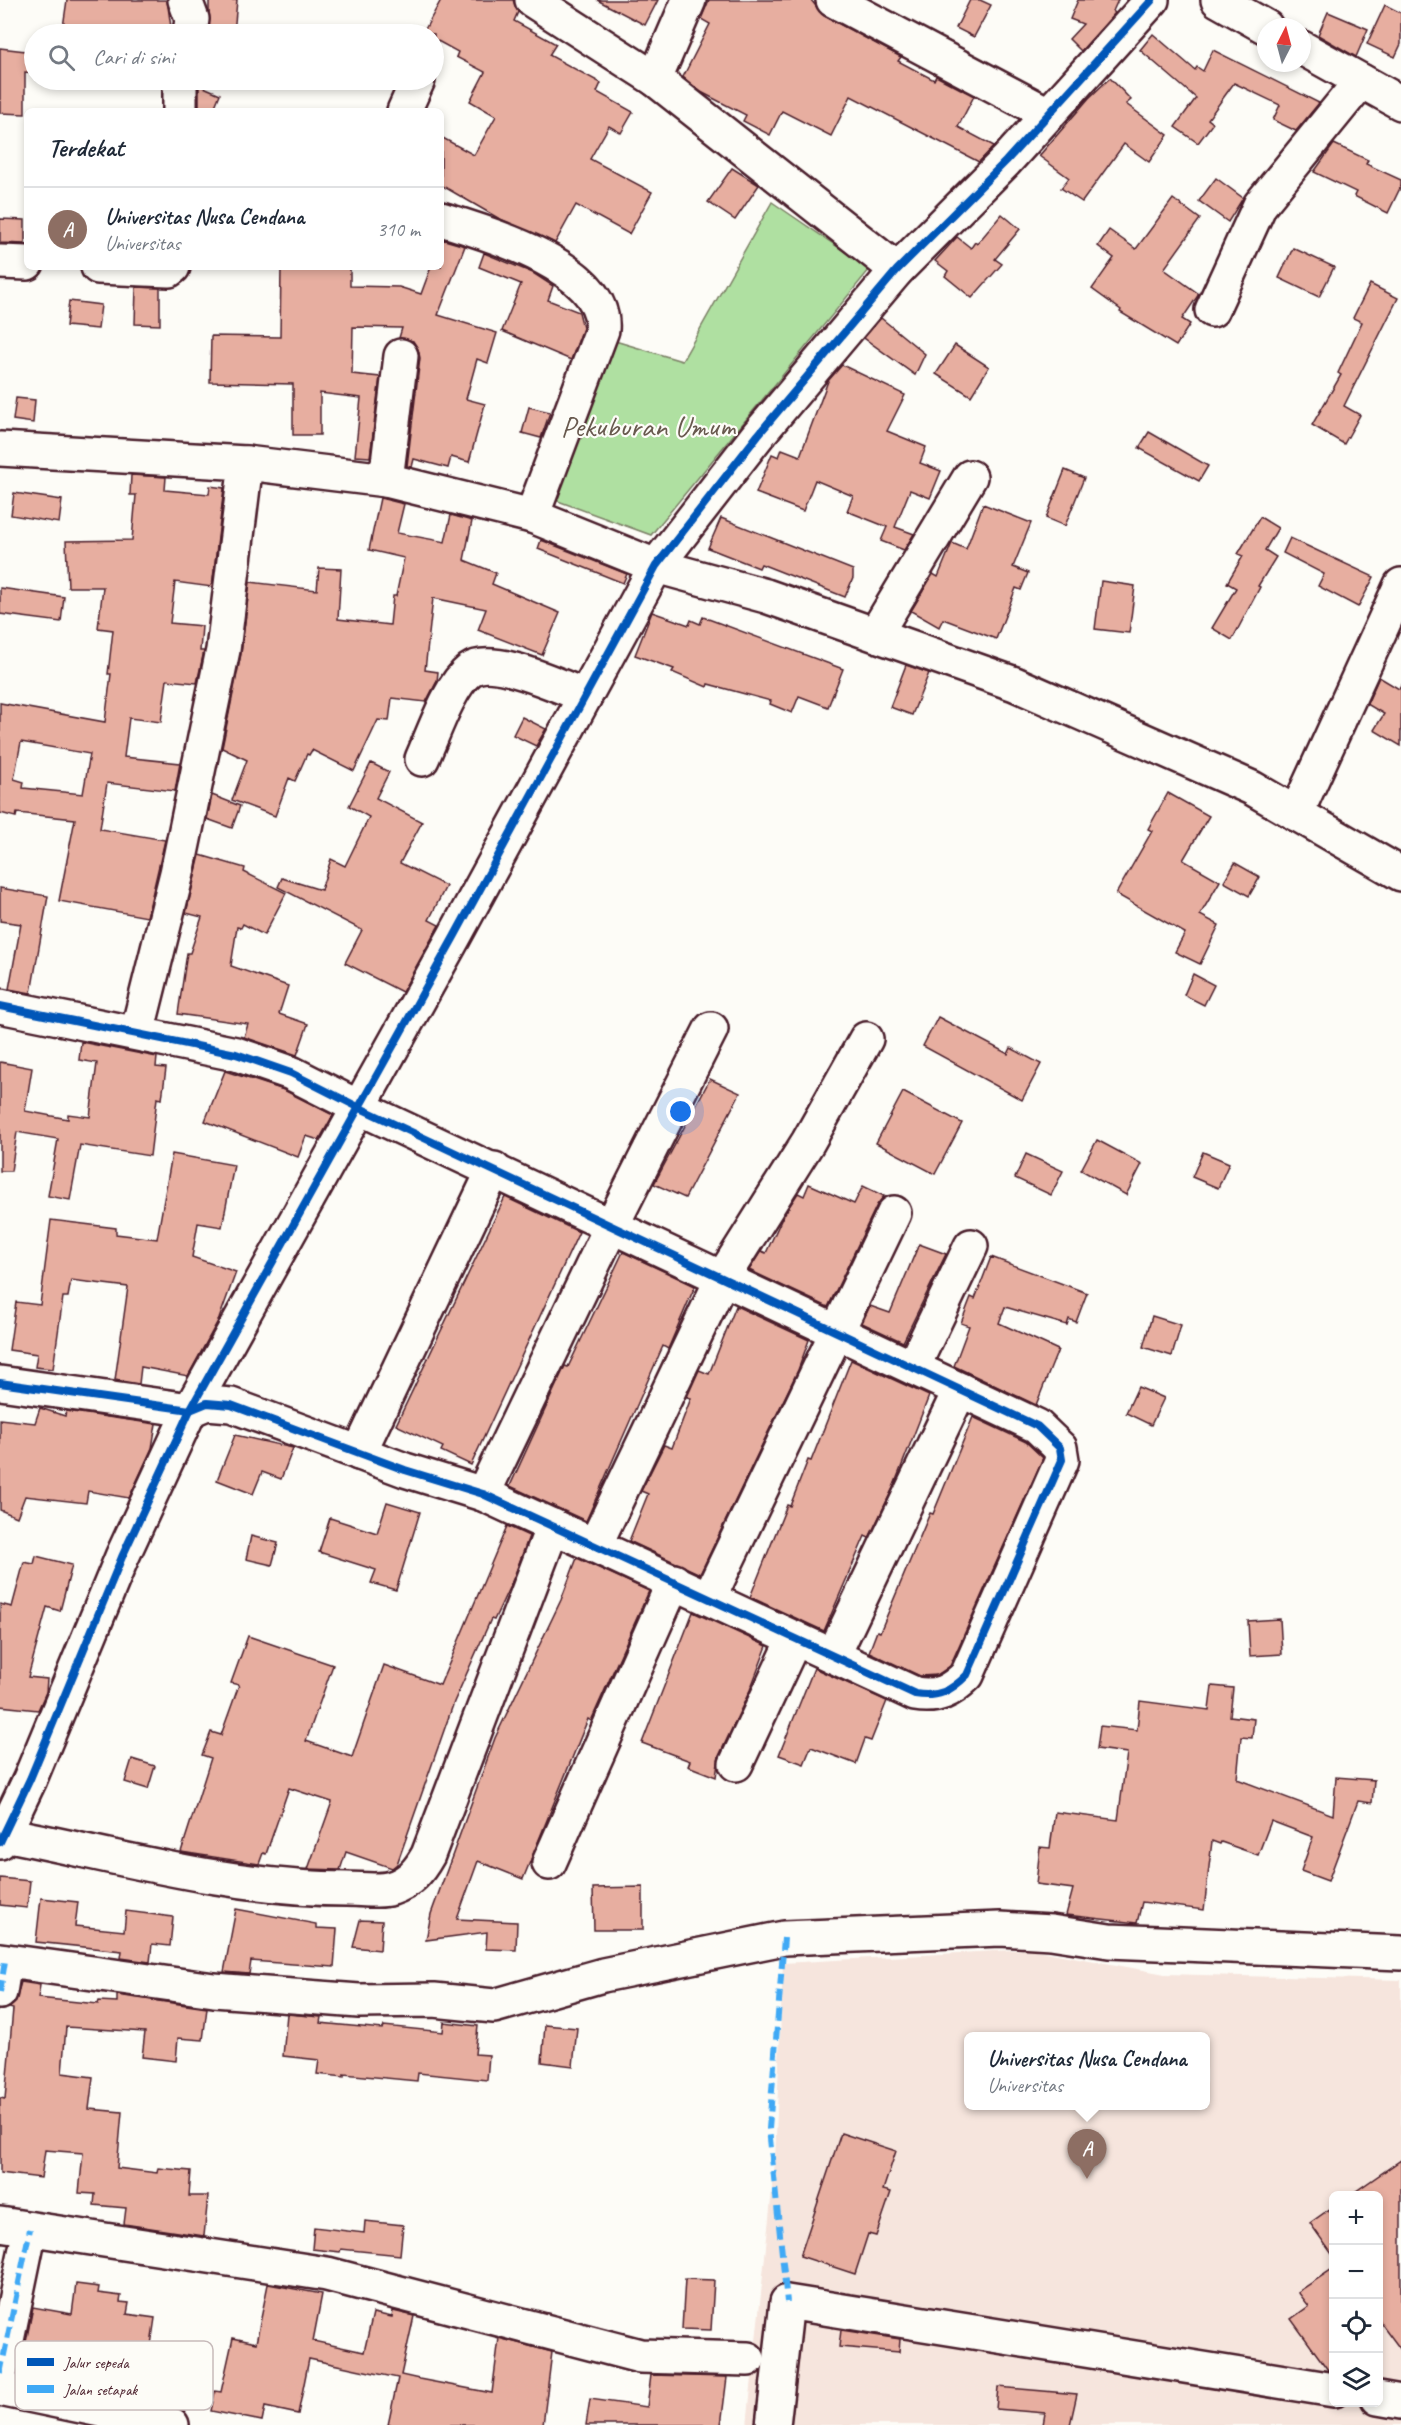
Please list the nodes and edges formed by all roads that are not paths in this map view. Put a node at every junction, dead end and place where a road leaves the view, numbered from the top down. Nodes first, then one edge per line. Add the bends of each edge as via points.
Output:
1 (186, 0) edge
2 (532, 0) edge
3 (689, 0) edge
4 (833, 0) edge
5 (1152, 0) edge
6 (1218, 0) edge
7 (1257, 22) edge
8 (191, 24) edge
9 (1311, 53) edge
10 (655, 79) junction
11 (1361, 81) junction
12 (180, 90) edge
13 (413, 90) edge
14 (1401, 103) edge
15 (180, 108) edge
16 (405, 108) edge
17 (1048, 114) junction
18 (444, 220) edge
19 (0, 262) edge
20 (24, 263) edge
21 (897, 270) junction
22 (1212, 310) dead end
23 (401, 356) dead end
24 (0, 449) edge
25 (246, 463) junction
26 (970, 477) dead end
27 (386, 480) junction
28 (532, 516) junction
29 (656, 566) junction
30 (1401, 585) edge
31 (876, 633) junction
32 (585, 696) junction
33 (422, 759) dead end
34 (1296, 814) junction
35 (1401, 874) edge
36 (0, 1006) edge
37 (711, 1029) dead end
38 (137, 1033) junction
39 (866, 1039) dead end
40 (358, 1107) junction
41 (494, 1169) junction
42 (894, 1213) dead end
43 (612, 1225) junction
44 (971, 1246) dead end
45 (723, 1277) junction
46 (837, 1331) junction
47 (913, 1368) junction
48 (0, 1383) edge
49 (960, 1390) junction
50 (190, 1410) junction
51 (359, 1453) junction
52 (483, 1494) junction
53 (553, 1526) junction
54 (596, 1545) junction
55 (674, 1581) junction
56 (710, 1598) junction
57 (795, 1638) junction
58 (833, 1656) junction
59 (736, 1764) dead end
60 (3, 1838) edge
61 (549, 1863) dead end
62 (1401, 1953) edge
63 (2, 1971) edge
64 (15, 2226) edge
65 (748, 2359) dead end
66 (0, 2374) edge
67 (0, 2389) edge
68 (1329, 2389) edge
69 (15, 2392) edge
70 (1383, 2399) edge
71 (1401, 2402) edge
72 (92, 2410) edge
73 (154, 2424) edge
74 (773, 2425) edge

1 - 8 street
2 - 10 street
3 - 10 street
4 - 17 street
5 - 17 street
6 - 7 street
9 - 11 street
10 - 21 street
11 - 14 street
11 - 22 street via 1260,205
12 - 15 street
13 - 16 street
17 - 21 street via 1006,162
18 - 28 street via 510,241 584,284 602,310 602,330
19 - 20 street
21 - 29 street via 758,435
23 - 27 street
24 - 25 street
25 - 27 street
25 - 38 street via 223,650 177,873
26 - 31 street
27 - 28 street
28 - 29 street
29 - 31 street via 766,596
29 - 32 street
30 - 34 street
31 - 34 street via 1015,684 1252,788
32 - 33 street via 510,668 471,670 452,693
32 - 40 street
34 - 35 street
36 - 38 street
37 - 43 street
38 - 40 street via 247,1058 291,1073
39 - 45 street via 808,1142
40 - 41 street
40 - 50 street
41 - 43 street
41 - 51 street
42 - 46 street
43 - 45 street
43 - 52 street
44 - 47 street
45 - 46 street
45 - 54 street
46 - 47 street
46 - 56 street
47 - 49 street
48 - 50 street
49 - 58 street
49 - 58 street via 1037,1426 1060,1448 1062,1460 967,1675 941,1694 915,1694
50 - 51 street via 207,1403 231,1405
50 - 60 street via 122,1557
51 - 52 street
52 - 53 street
53 - 54 street
53 - 60 street via 428,1855 418,1872 405,1883 389,1889 304,1889
54 - 55 street
55 - 56 street
55 - 61 street
56 - 57 street
57 - 58 street
57 - 59 street
62 - 63 street via 1108,1941 1051,1932 964,1928 897,1935 784,1938 603,1975 494,2006 434,2000 359,2001
64 - 65 street via 327,2274 640,2356
64 - 66 street
67 - 69 street
68 - 74 street via 787,2302
70 - 71 street
72 - 73 street

